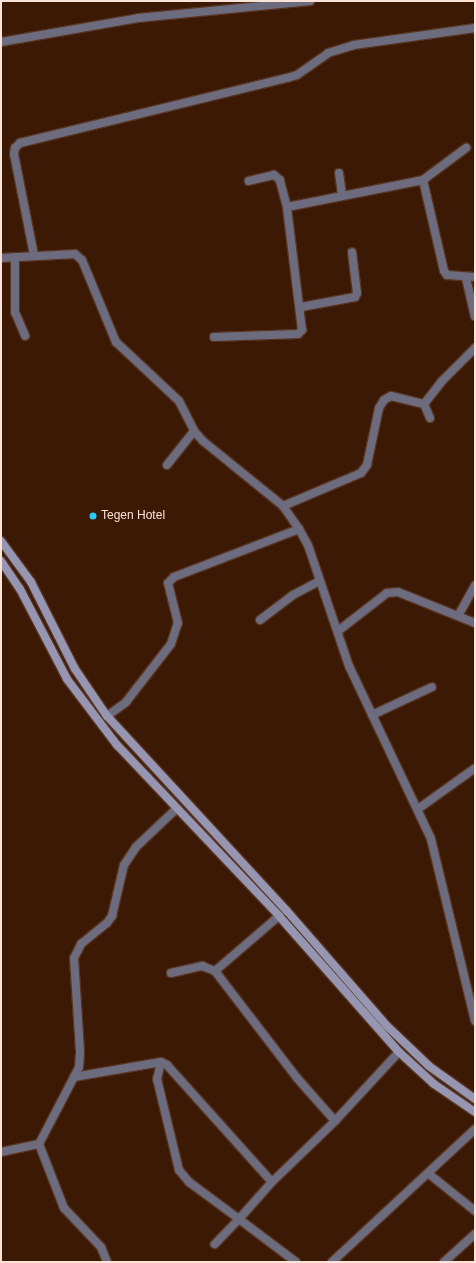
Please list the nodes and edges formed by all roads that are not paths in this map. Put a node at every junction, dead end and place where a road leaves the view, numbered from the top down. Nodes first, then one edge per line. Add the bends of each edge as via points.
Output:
1 (310, 1) edge
2 (475, 28) edge
3 (1, 42) edge
4 (466, 148) dead end
5 (339, 173) dead end
6 (423, 180) junction
7 (249, 181) dead end
8 (342, 195) junction
9 (287, 207) junction
10 (352, 252) dead end
11 (34, 255) junction
12 (15, 257) junction
13 (1, 258) edge
14 (475, 277) edge
15 (466, 278) junction
16 (301, 307) junction
17 (475, 316) edge
18 (25, 336) dead end
19 (214, 337) dead end
20 (475, 348) edge
21 (424, 404) junction
22 (430, 418) dead end
23 (194, 431) junction
24 (167, 465) dead end
25 (283, 506) junction
26 (299, 529) junction
27 (1, 541) edge
28 (10, 551) junction
29 (1, 560) edge
30 (319, 581) junction
31 (475, 585) edge
32 (458, 616) junction
33 (260, 620) dead end
34 (475, 623) edge
35 (338, 631) junction
36 (432, 686) dead end
37 (372, 715) junction
38 (107, 716) junction
39 (475, 768) edge
40 (176, 809) junction
41 (418, 809) junction
42 (243, 863) junction
43 (234, 870) junction
44 (279, 916) junction
45 (215, 971) junction
46 (170, 973) dead end
47 (475, 1021) edge
48 (399, 1052) junction
49 (162, 1062) junction
50 (74, 1077) junction
51 (475, 1100) edge
52 (475, 1112) edge
53 (335, 1121) junction
54 (475, 1129) edge
55 (38, 1144) junction
56 (1, 1152) edge
57 (429, 1174) junction
58 (272, 1182) junction
59 (475, 1211) edge
60 (239, 1220) junction
61 (475, 1234) edge
62 (215, 1244) dead end
63 (449, 1261) edge
64 (108, 1262) edge
65 (296, 1262) edge
66 (332, 1262) edge

1 - 3 street via 138,18
2 - 11 street via 354,45 328,53 297,75 20,143 14,154
4 - 6 street
5 - 8 street
6 - 8 street
6 - 15 street via 441,267 447,275
7 - 9 street via 277,176
8 - 9 street
9 - 16 street
10 - 16 street via 358,293 355,298
11 - 12 street
11 - 23 street via 75,254 82,260 113,337 179,401
12 - 13 street
12 - 18 street via 15,312
14 - 15 street
15 - 17 street
16 - 19 street via 302,330 298,334
20 - 21 street via 441,382
21 - 22 street
21 - 25 street via 391,396 384,400 379,408 367,465 361,473
23 - 24 street
23 - 25 street
25 - 26 street
26 - 30 street via 308,545
26 - 38 street via 174,577 168,583 178,623 171,644 126,702
27 - 28 main road
28 - 29 main road
28 - 38 main road via 31,582 75,669
29 - 40 main road via 20,589 67,679 88,709 117,745
30 - 33 street via 293,595
30 - 35 street
31 - 32 street
32 - 34 street
32 - 35 street via 398,592 387,593
35 - 37 street via 350,666
36 - 37 street
37 - 41 street
38 - 42 main road
39 - 41 street
40 - 43 main road
40 - 50 street via 136,847 124,865 112,916 81,944 74,958 80,1051 79,1067
41 - 47 street via 438,860
42 - 43 main road
42 - 51 main road via 387,1026 429,1066
43 - 44 main road
44 - 45 street
44 - 48 main road
45 - 46 street via 202,966
45 - 53 street via 297,1078
48 - 52 main road via 434,1084
48 - 53 street
49 - 50 street
49 - 58 street
49 - 60 street via 157,1080 179,1170 190,1182
50 - 55 street
53 - 58 street
54 - 57 street
55 - 56 street
55 - 64 street via 64,1208 101,1247
57 - 59 street
57 - 66 street
58 - 60 street
60 - 62 street
60 - 65 street
61 - 63 street

